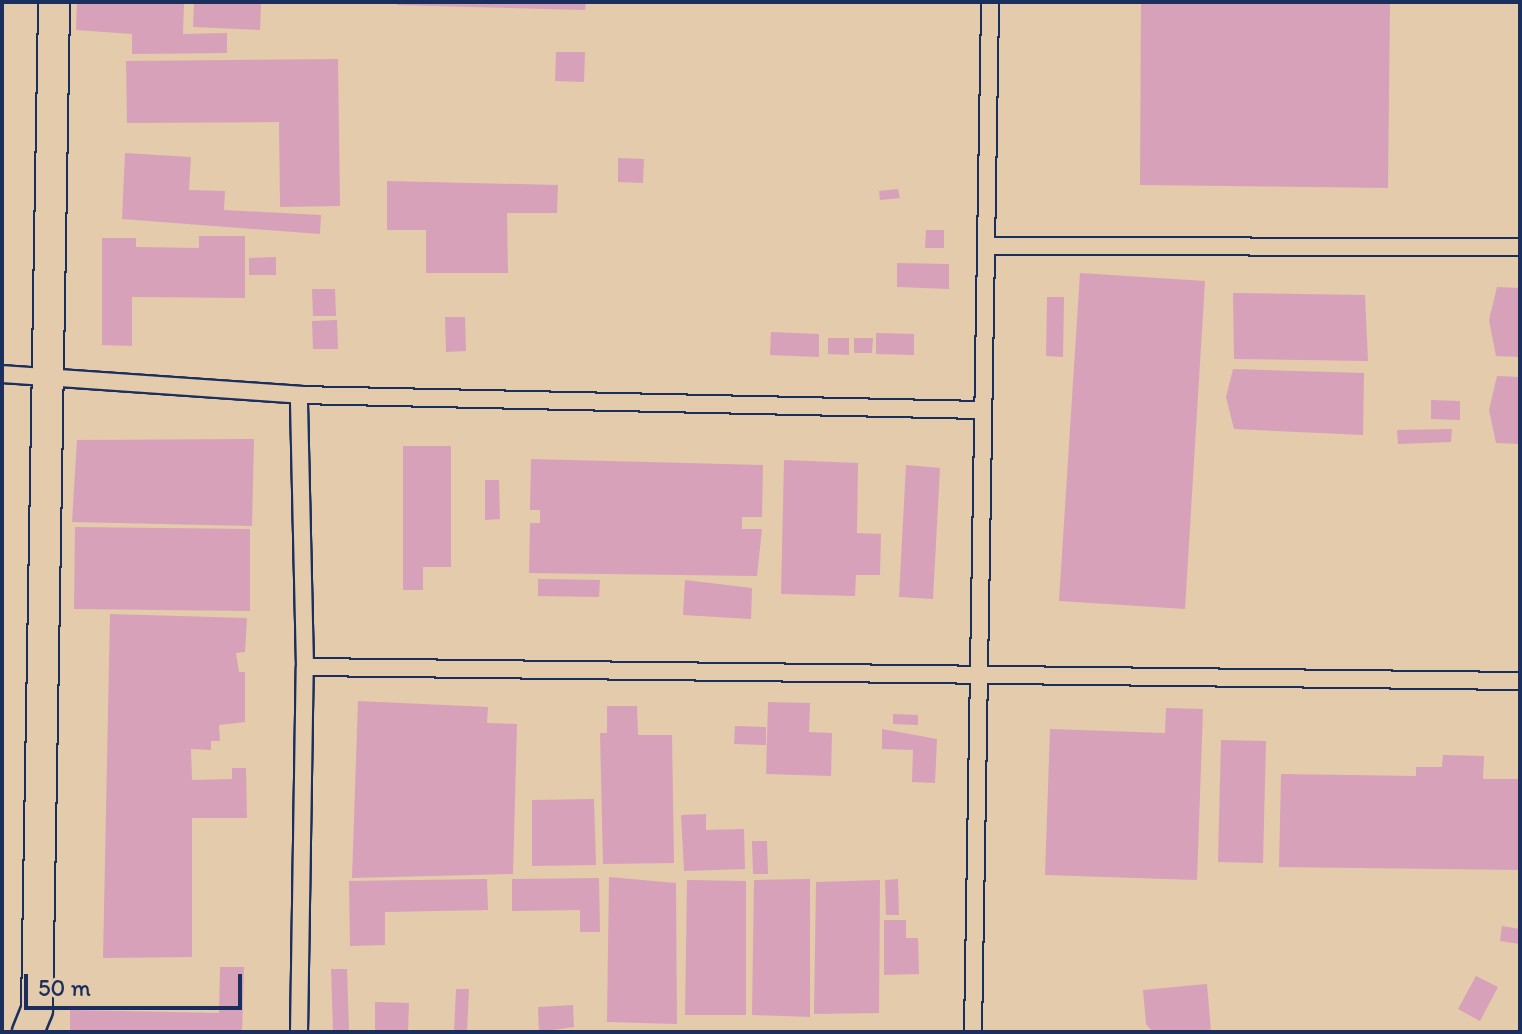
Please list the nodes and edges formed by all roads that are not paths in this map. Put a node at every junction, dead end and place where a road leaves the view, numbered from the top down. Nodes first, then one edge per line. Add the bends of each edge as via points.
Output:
1 (54, 2) edge
2 (990, 2) edge
3 (986, 246) junction
4 (1520, 247) edge
5 (2, 374) edge
6 (49, 380) junction
7 (299, 395) junction
8 (982, 410) junction
9 (305, 667) junction
10 (977, 670) junction
11 (1520, 681) edge
12 (34, 1025) edge
13 (299, 1032) edge
14 (973, 1032) edge

1 - 6 street
2 - 3 lane
3 - 4 lane
3 - 8 lane
5 - 6 lane
6 - 7 lane
6 - 12 street
7 - 8 lane
7 - 9 lane
8 - 10 lane
9 - 10 lane
9 - 13 lane
10 - 11 lane
10 - 14 lane

